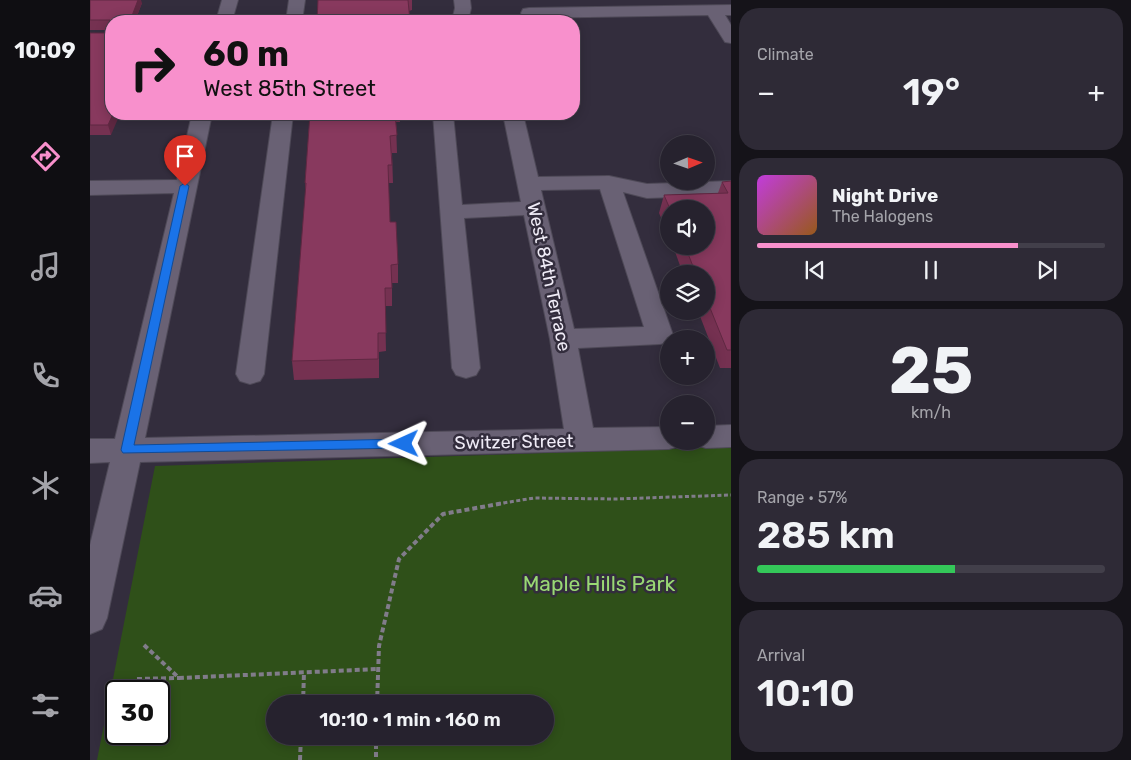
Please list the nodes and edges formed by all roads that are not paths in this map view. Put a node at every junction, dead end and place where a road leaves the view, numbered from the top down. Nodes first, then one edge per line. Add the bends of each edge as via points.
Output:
1 (230, 0) edge
2 (297, 0) edge
3 (462, 0) edge
4 (607, 6) edge
5 (713, 10) junction
6 (731, 10) edge
7 (528, 11) edge
8 (226, 15) edge
9 (295, 15) edge
10 (462, 15) edge
11 (731, 38) edge
12 (201, 120) edge
13 (281, 120) edge
14 (443, 120) edge
15 (514, 120) edge
16 (609, 182) junction
17 (528, 184) junction
18 (185, 186) junction
19 (90, 188) edge
20 (731, 188) edge
21 (534, 208) junction
22 (452, 212) junction
23 (563, 339) junction
24 (466, 368) dead end
25 (250, 374) dead end
26 (731, 436) edge
27 (715, 437) edge
28 (660, 438) edge
29 (581, 441) junction
30 (127, 450) junction
31 (90, 451) edge
32 (90, 618) edge

1 - 8 street
2 - 9 street
3 - 10 street
4 - 5 street
4 - 7 street
5 - 6 street
5 - 11 street
12 - 18 street
13 - 25 street
14 - 22 street
15 - 17 street, West 84th Terrace
16 - 17 street
16 - 20 street via 648,191
16 - 23 street via 660,335
17 - 21 street, West 84th Terrace
18 - 19 street
18 - 30 street
21 - 22 street
21 - 23 street, West 84th Terrace
22 - 24 street
23 - 29 street, West 84th Terrace
26 - 27 street
28 - 29 street, Switzer Street
29 - 30 street, Switzer Street
30 - 31 street, Switzer Street
30 - 32 street

